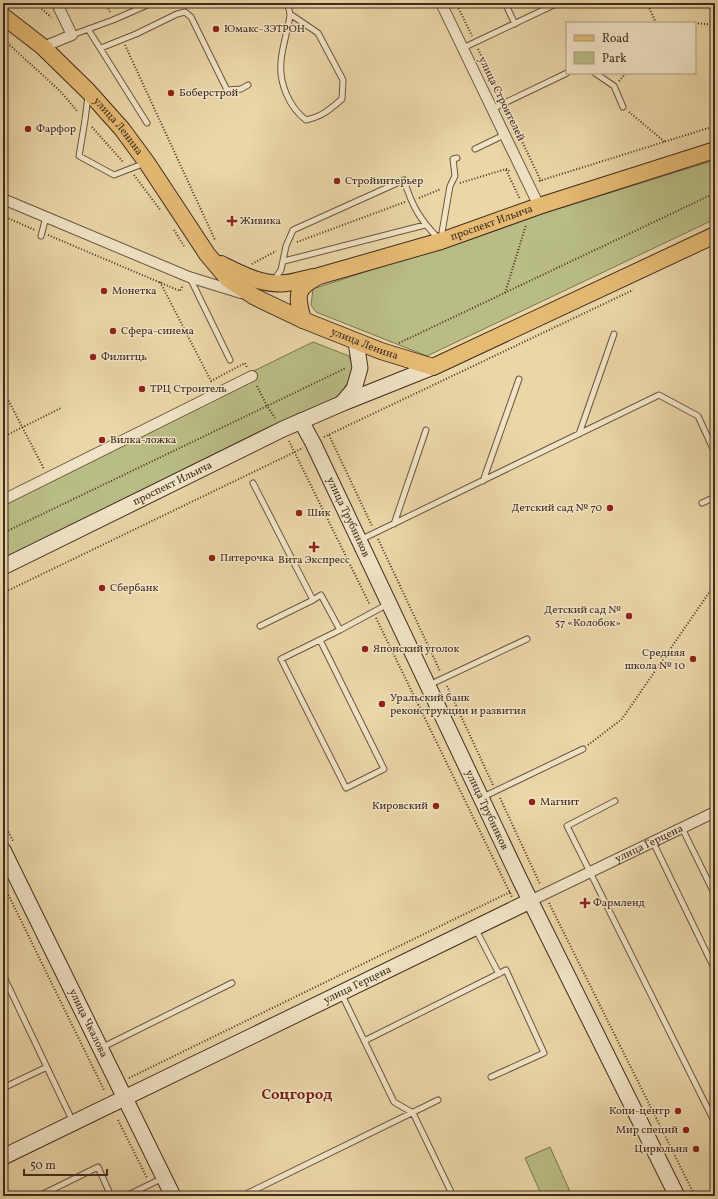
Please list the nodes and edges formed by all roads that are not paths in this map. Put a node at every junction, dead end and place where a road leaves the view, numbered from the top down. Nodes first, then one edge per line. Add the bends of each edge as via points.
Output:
1 (58, 3) edge
2 (152, 3) edge
3 (287, 3) edge
4 (441, 3) edge
5 (505, 3) edge
6 (558, 3) edge
7 (290, 14) junction
8 (3, 16) edge
9 (515, 24) junction
10 (88, 29) junction
11 (72, 35) junction
12 (43, 48) junction
13 (101, 48) junction
14 (463, 48) junction
15 (566, 73) edge
16 (596, 74) edge
17 (248, 85) dead end
18 (88, 91) junction
19 (623, 107) road end
20 (492, 109) junction
21 (147, 123) dead end
22 (504, 135) junction
23 (475, 149) dead end
24 (715, 150) edge
25 (456, 158) dead end
26 (147, 162) junction
27 (3, 199) edge
28 (532, 208) junction
29 (46, 217) junction
30 (425, 225) junction
31 (42, 234) road end
32 (715, 235) edge
33 (441, 241) junction
34 (208, 256) junction
35 (284, 261) junction
36 (187, 276) junction
37 (319, 276) junction
38 (272, 283) junction
39 (255, 297) junction
40 (303, 320) junction
41 (614, 334) dead end
42 (356, 342) junction
43 (230, 360) dead end
44 (432, 367) junction
45 (250, 374) road end
46 (519, 380) dead end
47 (343, 403) junction
48 (302, 421) junction
49 (426, 430) dead end
50 (579, 434) junction
51 (715, 453) edge
52 (483, 481) junction
53 (253, 483) dead end
54 (715, 497) edge
55 (3, 500) edge
56 (702, 503) dead end
57 (394, 524) junction
58 (359, 540) junction
59 (3, 567) edge
60 (313, 600) junction
61 (389, 604) junction
62 (260, 626) dead end
63 (340, 630) junction
64 (528, 639) dead end
65 (320, 640) junction
66 (428, 685) junction
67 (583, 749) road end
68 (481, 798) junction
69 (615, 801) dead end
70 (713, 813) edge
71 (682, 828) junction
72 (653, 842) junction
73 (3, 850) edge
74 (590, 872) junction
75 (715, 895) edge
76 (530, 901) junction
77 (475, 928) junction
78 (715, 970) edge
79 (499, 974) junction
80 (3, 975) edge
81 (232, 983) dead end
82 (341, 993) junction
83 (364, 1041) junction
84 (100, 1049) junction
85 (47, 1067) junction
86 (491, 1078) dead end
87 (3, 1088) edge
88 (125, 1098) junction
89 (438, 1100) dead end
90 (413, 1113) junction
91 (73, 1123) junction
92 (715, 1123) edge
93 (3, 1157) edge
94 (157, 1181) junction
95 (39, 1196) edge
96 (111, 1196) edge
97 (126, 1196) edge
98 (172, 1196) edge
99 (242, 1196) edge
100 (453, 1196) edge
101 (677, 1196) edge

1 - 11 street
2 - 10 lane
3 - 7 lane
4 - 14 street, улица Строителей
5 - 9 lane
6 - 9 lane
7 - 7 lane via 281,63 282,81 289,100 297,113 306,120 318,117 342,99 343,80 318,32
8 - 12 main road, улица Ленина
9 - 14 lane
10 - 11 lane
10 - 13 lane
11 - 12 street
12 - 18 main road, улица Ленина
13 - 17 lane via 185,12 191,17 227,90 241,89
13 - 21 lane
14 - 20 street, улица Строителей
15 - 20 lane
16 - 19 lane via 614,86
18 - 26 main road, улица Ленина
18 - 26 lane via 79,156 114,175
20 - 22 street, улица Строителей
22 - 23 lane
22 - 28 street, улица Строителей via 527,182
24 - 28 main road, проспект Ильича
25 - 33 lane via 453,159 455,176 450,186
26 - 34 main road, улица Ленина
27 - 29 street, улица Ленина
28 - 33 main road, проспект Ильича
29 - 31 lane
29 - 36 street, улица Ленина
30 - 33 lane
30 - 35 lane
30 - 35 lane via 410,201 404,180 293,230 286,246
32 - 44 main road, проспект Ильича
33 - 37 main road, проспект Ильича
34 - 38 main road via 254,280
34 - 39 main road, улица Ленина via 228,279
35 - 38 lane
36 - 39 street, улица Ленина
36 - 43 lane
37 - 38 main road via 285,284
37 - 40 main road, проспект Ильича via 306,283 301,290 299,298
39 - 40 main road, улица Ленина
40 - 42 main road, улица Ленина
41 - 50 lane
42 - 44 main road, улица Ленина
42 - 47 street via 360,368 354,389
44 - 47 street, проспект Ильича
45 - 55 street
46 - 52 lane
47 - 48 street, проспект Ильича
48 - 58 street, улица Трубников
48 - 59 street, проспект Ильича
49 - 57 lane
50 - 51 lane via 659,395 698,416
50 - 52 lane
52 - 57 lane
53 - 60 lane
54 - 56 lane
57 - 58 lane
58 - 61 street, улица Трубников
60 - 62 lane
60 - 63 lane via 321,595
61 - 63 lane
61 - 66 street, улица Трубников
63 - 65 lane
64 - 66 lane
65 - 65 lane via 281,659 346,788 384,769
66 - 68 street, улица Трубников
67 - 68 lane
68 - 76 street, улица Трубников via 516,889
69 - 74 lane via 567,826
70 - 71 street, улица Герцена
71 - 72 street, улица Герцена
71 - 75 lane
72 - 74 street, улица Герцена
72 - 78 lane
73 - 84 street, улица Чкалова
74 - 76 street, улица Герцена
74 - 92 lane
76 - 77 street, улица Герцена
76 - 101 street, улица Трубников
77 - 79 lane
77 - 82 street, улица Герцена
79 - 83 lane
79 - 86 lane via 506,970 544,1053
80 - 85 lane
81 - 84 lane
82 - 83 lane
82 - 88 street, улица Герцена
83 - 90 lane via 394,1102
84 - 88 street, улица Чкалова
85 - 87 lane
85 - 91 lane
88 - 91 street, улица Герцена
88 - 94 street, улица Чкалова
89 - 90 lane
90 - 99 lane
90 - 100 lane
91 - 93 street, улица Герцена
94 - 97 lane
94 - 98 street, улица Чкалова
95 - 96 lane via 98,1167

